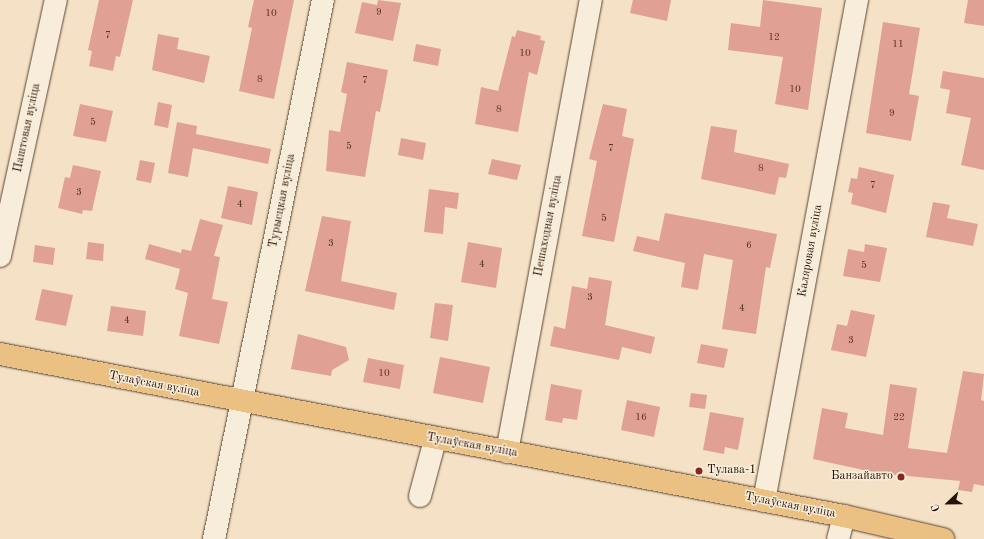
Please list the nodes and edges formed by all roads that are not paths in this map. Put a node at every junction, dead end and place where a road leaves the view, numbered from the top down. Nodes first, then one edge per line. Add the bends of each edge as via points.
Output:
1 (56, 0) edge
2 (323, 0) edge
3 (591, 0) edge
4 (857, 0) edge
5 (0, 256) edge
6 (0, 354) edge
7 (242, 402) junction
8 (436, 440) junction
9 (507, 452) junction
10 (420, 496) dead end
11 (764, 501) junction
12 (844, 516) junction
13 (894, 532) edge
14 (214, 539) edge
15 (838, 539) edge
16 (943, 539) edge

1 - 5 street, Паштовая вуліца
2 - 7 street, Турысцкая вуліца
3 - 9 street, Пешаходная вуліца
4 - 11 street, Каляровая вуліца
6 - 7 main road, Тулаўская вуліца
7 - 8 main road, Тулаўская вуліца
7 - 14 street, Турысцкая вуліца
8 - 9 main road, Тулаўская вуліца
8 - 10 street
9 - 11 main road, Тулаўская вуліца
11 - 12 main road, Тулаўская вуліца
12 - 13 main road, Тулаўская вуліца
12 - 15 street
13 - 16 main road, Тулаўская вуліца

